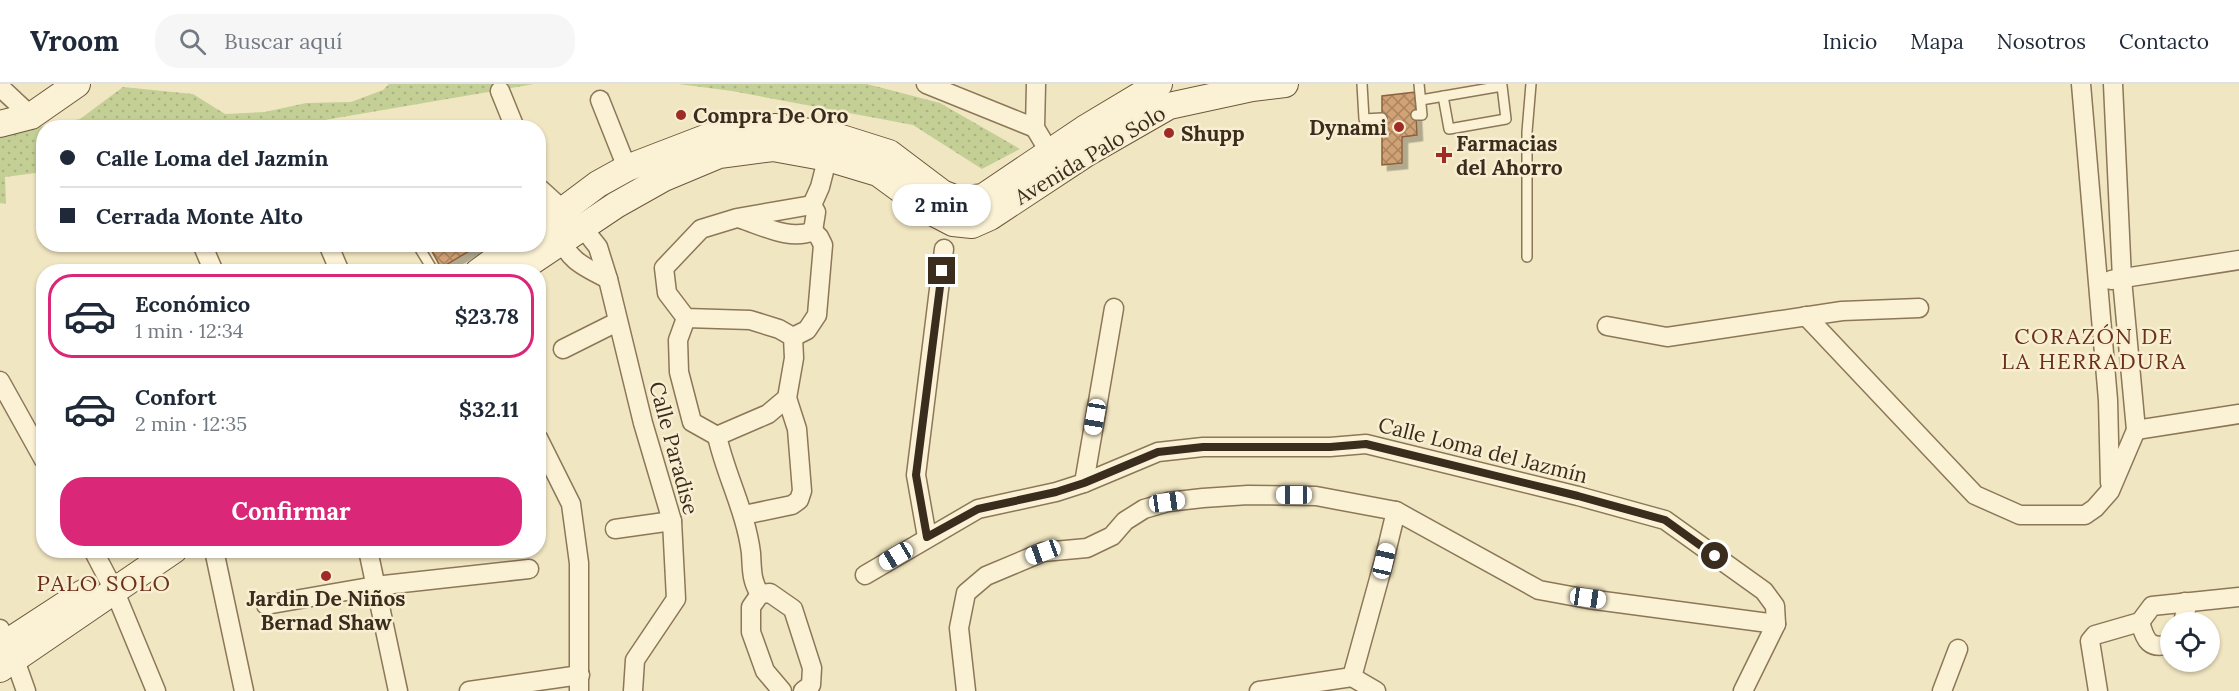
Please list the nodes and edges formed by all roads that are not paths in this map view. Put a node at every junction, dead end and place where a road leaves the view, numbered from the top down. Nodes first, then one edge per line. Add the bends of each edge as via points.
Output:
1 (77, 84) edge
2 (926, 84) edge
3 (1036, 84) edge
4 (1159, 84) edge
5 (1285, 84) edge
6 (1362, 84) edge
7 (1419, 84) edge
8 (1531, 84) edge
9 (2081, 84) edge
10 (2113, 84) edge
11 (1503, 85) edge
12 (0, 87) edge
13 (500, 91) dead end
14 (1443, 96) junction
15 (600, 100) dead end
16 (1421, 100) junction
17 (31, 116) junction
18 (1416, 116) dead end
19 (1382, 118) dead end
20 (512, 120) edge
21 (0, 124) edge
22 (1035, 128) junction
23 (2114, 132) junction
24 (2086, 136) junction
25 (830, 146) junction
26 (1050, 153) junction
27 (627, 168) junction
28 (812, 205) junction
29 (546, 206) edge
30 (737, 218) junction
31 (553, 225) edge
32 (583, 228) junction
33 (813, 231) junction
34 (944, 249) dead end
35 (507, 254) edge
36 (1527, 257) dead end
37 (2239, 260) edge
38 (491, 264) edge
39 (608, 279) junction
40 (2122, 279) junction
41 (2098, 282) junction
42 (1114, 308) dead end
43 (1919, 309) dead end
44 (1806, 316) junction
45 (686, 318) junction
46 (617, 322) junction
47 (1607, 326) dead end
48 (793, 337) junction
49 (563, 349) dead end
50 (0, 381) edge
51 (787, 398) junction
52 (2239, 414) edge
53 (2136, 430) junction
54 (717, 435) junction
55 (36, 446) edge
56 (546, 454) edge
57 (1084, 483) junction
58 (2110, 491) junction
59 (1396, 511) junction
60 (744, 515) junction
61 (672, 521) junction
62 (615, 529) dead end
63 (927, 537) junction
64 (97, 558) edge
65 (137, 558) edge
66 (159, 558) edge
67 (216, 558) edge
68 (370, 558) edge
69 (529, 569) dead end
70 (865, 575) dead end
71 (112, 584) junction
72 (375, 586) junction
73 (760, 594) junction
74 (2239, 597) edge
75 (2185, 602) junction
76 (266, 605) dead end
77 (2186, 612) edge
78 (2140, 622) junction
79 (1776, 624) junction
80 (2160, 645) edge
81 (1958, 649) dead end
82 (4, 650) edge
83 (1352, 677) junction
84 (579, 683) edge
85 (26, 691) edge
86 (156, 691) edge
87 (244, 691) edge
88 (398, 691) edge
89 (469, 691) edge
90 (633, 691) edge
91 (782, 691) edge
92 (803, 691) edge
93 (966, 691) edge
94 (1259, 691) edge
95 (1376, 691) edge
96 (1743, 691) edge
97 (1942, 691) edge
98 (2098, 691) edge

1 - 17 main road
2 - 22 street
3 - 22 street
4 - 26 main road, Avenida Palo Solo
5 - 25 main road, Avenida Palo Solo via 1169,106 972,225 953,223 930,211 878,173
6 - 19 lane via 1364,119
7 - 16 lane
8 - 36 lane
9 - 24 street
10 - 23 street
11 - 14 lane
11 - 14 lane via 1506,119 1449,129
12 - 17 street
13 - 20 street
14 - 16 lane
15 - 27 street
16 - 18 lane via 1422,115
17 - 21 main road
22 - 26 street
23 - 24 street
23 - 40 street
24 - 41 street
25 - 26 main road, Avenida Palo Solo via 889,153 942,193 959,200 983,197
25 - 27 main road, Avenida Palo Solo via 776,127 713,135
25 - 28 street
25 - 32 main road, Avenida Palo Solo via 719,155 664,178
27 - 31 main road, Avenida Palo Solo via 598,184
28 - 30 street
28 - 33 street via 816,212
29 - 31 street
30 - 33 street via 784,232 803,235
30 - 45 street via 701,229 664,268 667,293
31 - 32 main road, Avenida Palo Solo
31 - 39 street via 577,263
32 - 39 street, Calle Paradise via 598,247
33 - 48 street via 823,245 817,315 807,330
34 - 63 street via 916,475
35 - 38 main road, Avenida Palo Solo
37 - 40 street
39 - 46 street, Calle Paradise
40 - 41 street
40 - 53 street
41 - 58 street via 2108,400
42 - 57 street
43 - 44 street
44 - 47 street via 1667,337
44 - 58 street via 1975,495 2020,515 2064,516 2085,514
45 - 48 street via 750,320
45 - 54 street via 678,340 679,372 689,412 692,423
46 - 49 street
46 - 61 street, Calle Paradise
48 - 51 street via 794,358
50 - 55 street
51 - 54 street via 768,414
51 - 60 street via 797,429 802,491 799,500
52 - 53 street
53 - 58 street
54 - 60 street
56 - 84 street via 572,504 579,563
57 - 63 street, Calle Loma del Jazmín via 978,509
57 - 79 street, Calle Loma del Jazmín via 1158,452 1203,447 1366,444 1665,520 1764,591 1775,606
59 - 79 street via 1539,590
59 - 83 street
59 - 93 street via 1316,496 1167,502 1144,509 1125,521 1112,536 1087,548 1043,552 1016,562 986,576 966,593 959,628
60 - 73 street via 753,585
61 - 62 street
61 - 90 street, Calle Paradise via 676,599 635,660
63 - 70 street, Calle Loma del Jazmín
64 - 71 street
65 - 71 main road
66 - 71 main road
67 - 87 street
68 - 72 street
69 - 72 street
71 - 82 main road
71 - 86 street
72 - 76 street
72 - 88 street
73 - 91 street via 751,607 751,632 765,671
73 - 92 street via 770,593 793,609 812,668 811,685
74 - 75 street
75 - 77 street
75 - 78 street via 2152,606
78 - 80 street via 2145,640
78 - 98 street via 2092,637
79 - 96 street
81 - 97 street
82 - 85 street
83 - 94 street
83 - 95 street
84 - 89 street

